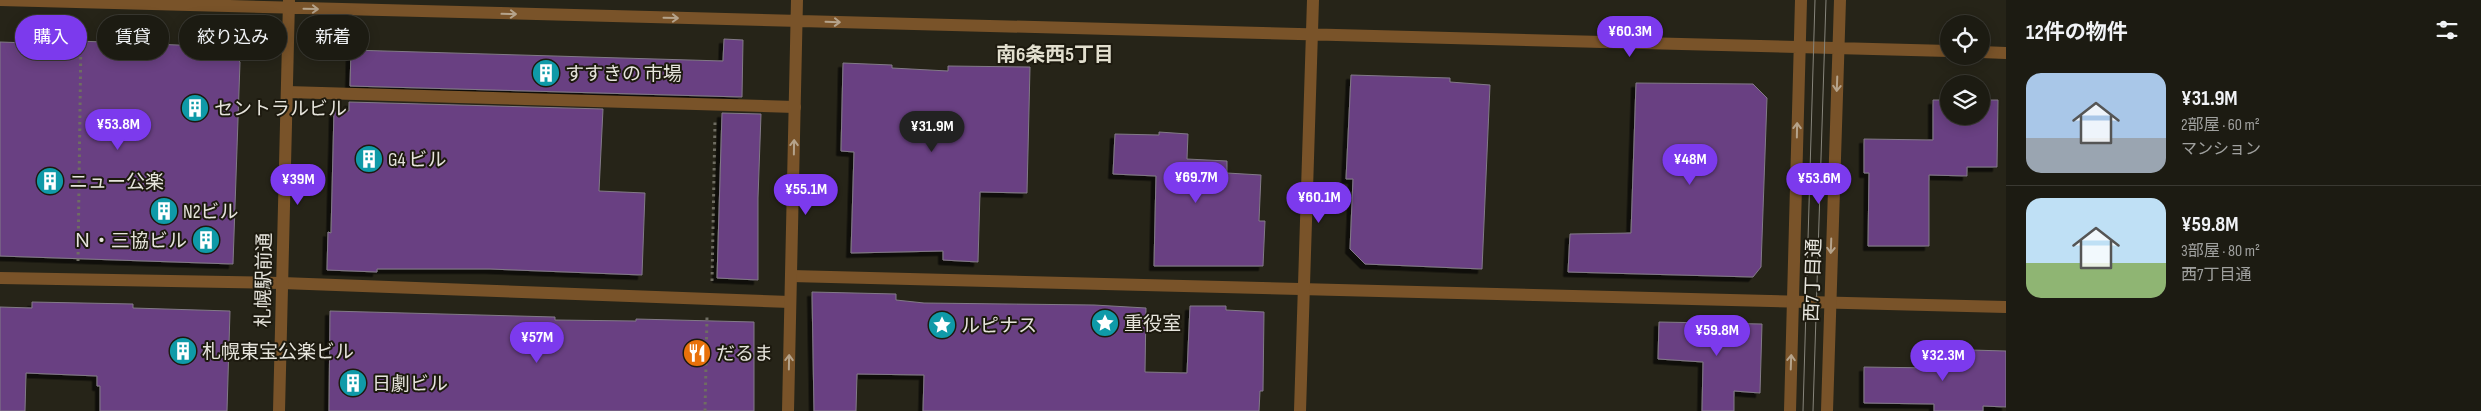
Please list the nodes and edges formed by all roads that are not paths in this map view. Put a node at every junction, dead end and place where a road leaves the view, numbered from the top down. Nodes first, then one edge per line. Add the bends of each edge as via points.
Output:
1 (0, 0) edge
2 (797, 0) edge
3 (1312, 0) edge
4 (1801, 0) edge
5 (1840, 0) edge
6 (289, 4) edge
7 (796, 21) junction
8 (1311, 36) junction
9 (1799, 48) junction
10 (1839, 49) junction
11 (1940, 51) edge
12 (1990, 52) edge
13 (2006, 53) edge
14 (287, 92) junction
15 (794, 108) junction
16 (791, 276) junction
17 (0, 278) edge
18 (282, 283) junction
19 (1304, 289) junction
20 (1793, 301) junction
21 (790, 302) junction
22 (1830, 302) junction
23 (2006, 307) edge
24 (279, 411) edge
25 (788, 411) edge
26 (1300, 411) edge
27 (1790, 411) edge
28 (1827, 411) edge

1 - 6 street
2 - 7 street
3 - 8 street
4 - 9 street, 西7丁目通
5 - 10 street, 西7丁目通
6 -> 7 street
6 - 14 street, 札幌駅前通
7 -> 8 street
7 - 15 street
8 - 9 street
8 - 19 street
9 - 10 street
20 -> 9 street, 西7丁目通
10 - 11 street
10 -> 22 street, 西7丁目通
12 - 13 street
14 - 15 street
14 - 18 street, 札幌駅前通
16 -> 15 street
16 - 19 street
16 - 21 street
17 - 18 street
18 - 21 street
18 - 24 street, 札幌駅前通
19 - 20 street
19 - 26 street
20 - 22 street
27 -> 20 street, 西7丁目通
25 -> 21 street
22 - 23 street
22 - 28 street, 西7丁目通

